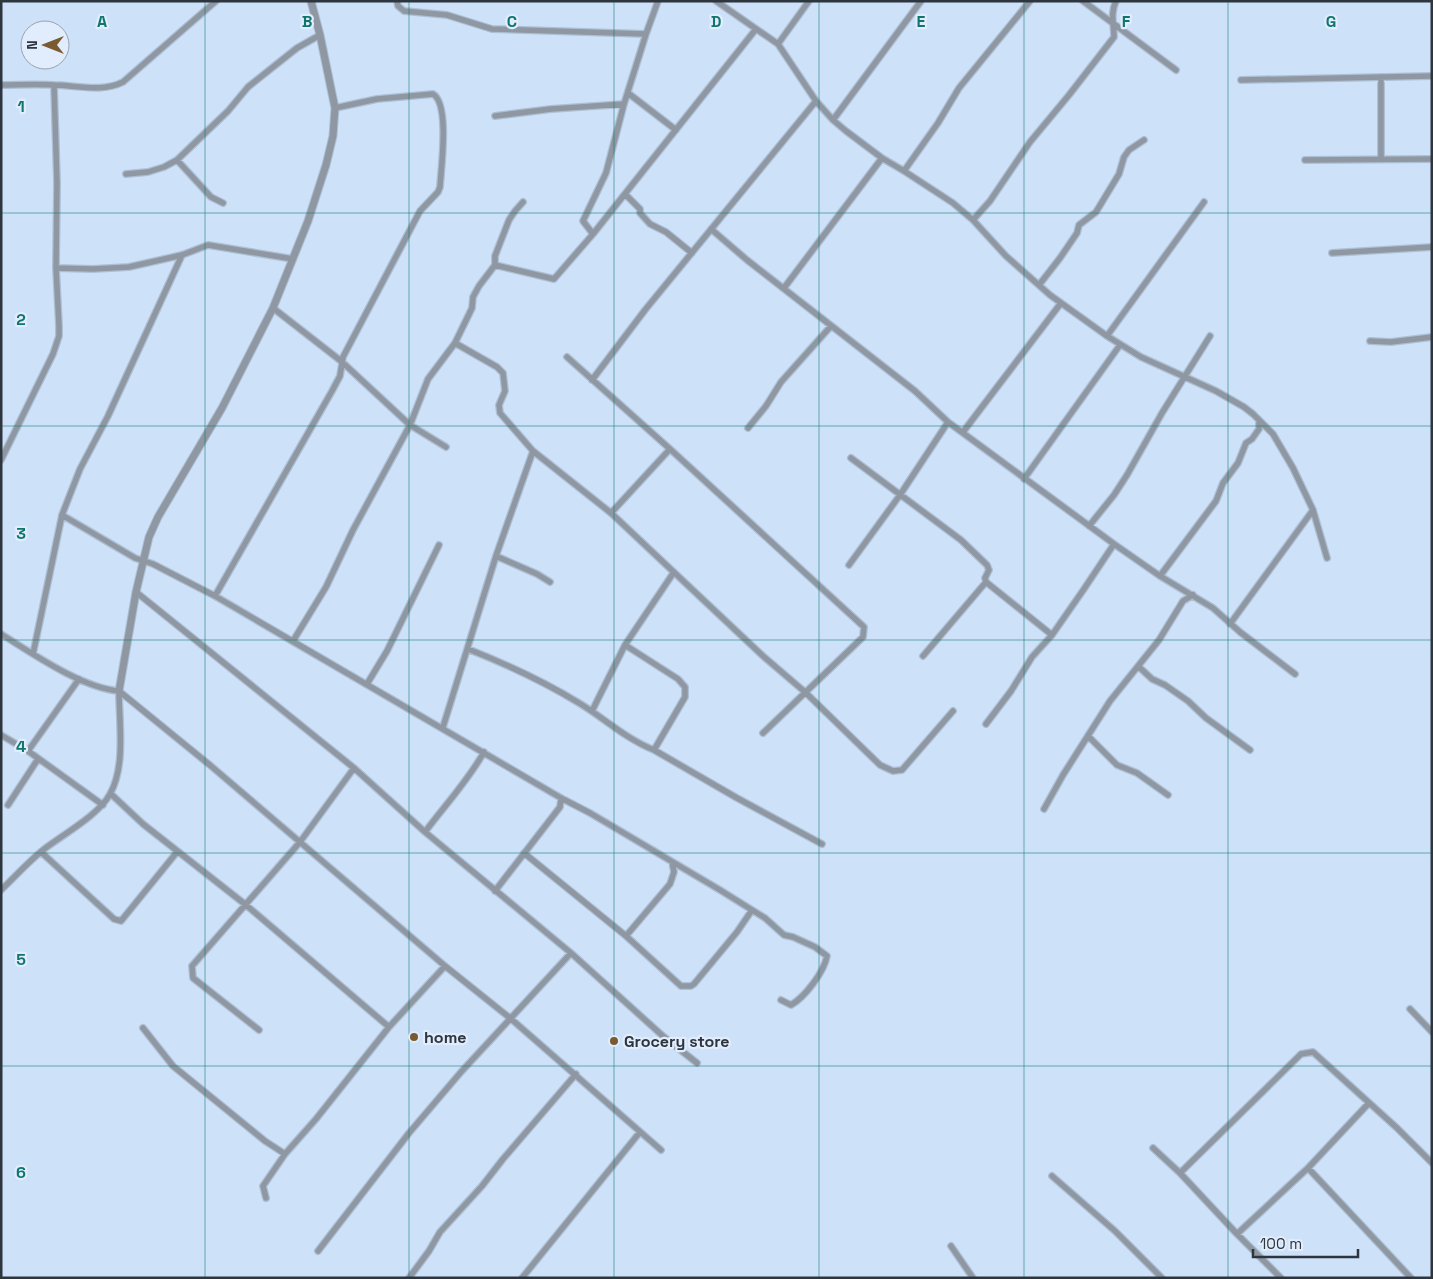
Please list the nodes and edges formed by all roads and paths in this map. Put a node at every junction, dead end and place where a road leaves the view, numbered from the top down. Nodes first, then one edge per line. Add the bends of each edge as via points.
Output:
1 (216, 1) edge
2 (311, 1) edge
3 (397, 1) edge
4 (658, 1) edge
5 (716, 1) edge
6 (809, 1) edge
7 (921, 1) edge
8 (1030, 1) edge
9 (1083, 1) edge
10 (1116, 1) edge
11 (1112, 22) junction
12 (756, 29) junction
13 (646, 34) junction
14 (320, 35) junction
15 (778, 44) junction
16 (1176, 70) dead end
17 (1432, 76) edge
18 (1381, 78) junction
19 (1241, 80) dead end
20 (54, 84) junction
21 (1, 85) edge
22 (628, 94) junction
23 (816, 101) junction
24 (624, 104) junction
25 (335, 108) junction
26 (496, 116) dead end
27 (833, 120) junction
28 (676, 130) junction
29 (1144, 140) dead end
30 (882, 158) junction
31 (1381, 159) junction
32 (1432, 159) edge
33 (177, 160) junction
34 (1305, 160) dead end
35 (904, 170) junction
36 (126, 174) dead end
37 (624, 194) junction
38 (524, 202) dead end
39 (1204, 202) dead end
40 (223, 204) dead end
41 (973, 220) junction
42 (711, 229) junction
43 (593, 234) junction
44 (1432, 247) edge
45 (692, 252) junction
46 (1332, 253) dead end
47 (182, 255) junction
48 (292, 259) junction
49 (495, 265) junction
50 (56, 268) junction
51 (1039, 285) junction
52 (784, 288) junction
53 (1061, 302) junction
54 (273, 308) junction
55 (831, 326) junction
56 (1107, 336) junction
57 (1210, 336) dead end
58 (1432, 337) edge
59 (1370, 341) dead end
60 (455, 343) junction
61 (1120, 345) junction
62 (567, 357) dead end
63 (341, 361) junction
64 (1185, 378) junction
65 (592, 380) junction
66 (1259, 420) junction
67 (948, 422) junction
68 (410, 425) junction
69 (748, 428) dead end
70 (963, 432) junction
71 (446, 447) dead end
72 (670, 449) junction
73 (533, 451) junction
74 (851, 458) dead end
75 (1, 460) edge
76 (1024, 479) junction
77 (900, 495) junction
78 (1313, 510) junction
79 (611, 513) junction
80 (62, 515) junction
81 (1089, 526) junction
82 (1114, 544) junction
83 (439, 545) dead end
84 (496, 556) junction
85 (1327, 558) dead end
86 (143, 561) junction
87 (849, 565) dead end
88 (674, 572) junction
89 (1160, 576) junction
90 (550, 582) dead end
91 (986, 582) junction
92 (1182, 588) junction
93 (136, 592) junction
94 (1193, 595) junction
95 (215, 596) junction
96 (1183, 601) junction
97 (1230, 624) junction
98 (1, 634) edge
99 (1052, 634) junction
100 (293, 641) junction
101 (625, 645) junction
102 (468, 649) junction
103 (33, 654) junction
104 (923, 656) dead end
105 (1139, 667) junction
106 (1295, 674) dead end
107 (79, 679) junction
108 (367, 684) junction
109 (119, 691) junction
110 (805, 692) junction
111 (592, 711) junction
112 (953, 711) dead end
113 (986, 724) dead end
114 (443, 728) junction
115 (763, 732) dead end
116 (1, 735) edge
117 (1088, 736) junction
118 (654, 750) junction
119 (1250, 750) dead end
120 (28, 751) junction
121 (484, 752) junction
122 (38, 759) junction
123 (354, 768) junction
124 (111, 794) junction
125 (1168, 795) dead end
126 (561, 798) junction
127 (8, 805) dead end
128 (103, 805) junction
129 (1044, 810) dead end
130 (425, 832) junction
131 (300, 842) junction
132 (822, 844) dead end
133 (41, 852) junction
134 (177, 852) junction
135 (524, 853) junction
136 (672, 862) junction
137 (1, 890) edge
138 (495, 891) junction
139 (246, 905) junction
140 (752, 910) junction
141 (626, 936) junction
142 (571, 953) junction
143 (445, 966) junction
144 (781, 1000) dead end
145 (1410, 1009) dead end
146 (510, 1018) junction
147 (389, 1027) junction
148 (143, 1028) dead end
149 (258, 1030) dead end
150 (1432, 1032) edge
151 (697, 1063) dead end
152 (576, 1074) junction
153 (1368, 1103) junction
154 (640, 1132) junction
155 (1153, 1148) dead end
156 (661, 1150) dead end
157 (284, 1154) junction
158 (1432, 1163) edge
159 (1308, 1168) junction
160 (1180, 1173) junction
161 (1052, 1176) dead end
162 (266, 1198) dead end
163 (1237, 1234) junction
164 (951, 1246) dead end
165 (318, 1251) dead end
166 (409, 1278) edge
167 (522, 1278) edge
168 (973, 1278) edge
169 (1162, 1278) edge
170 (1281, 1278) edge
171 (1411, 1278) edge

1 - 20 street via 123,82 97,88
2 - 14 street
3 - 13 street via 404,11 447,14 492,30
4 - 13 street
5 - 12 street
6 - 15 street
7 - 27 street
8 - 35 street via 959,88
9 - 11 street
10 - 11 street
11 - 16 street
11 - 41 street via 1114,37 1106,50 1030,142 990,201
12 - 15 street
12 - 28 street
13 - 22 street
14 - 25 street
14 - 33 street via 297,48 248,88
15 - 23 street
17 - 18 street
18 - 19 street
18 - 31 street
20 - 21 street
20 - 50 street
22 - 24 street
22 - 28 street
23 - 27 street
23 - 42 street
24 - 26 street
24 - 43 street via 606,173 583,221
25 - 48 street via 326,165
25 - 63 street via 377,98 433,94 440,103 444,140 438,192 420,211
27 - 30 street
28 - 37 street
29 - 51 street via 1128,150 1119,174 1096,212 1079,225 1077,233
30 - 35 street
30 - 52 street
31 - 32 street
31 - 34 street
33 - 36 street via 148,172
33 - 40 street via 210,198
35 - 41 street
37 - 43 street
37 - 45 street via 650,224
38 - 49 street via 509,220 495,256
39 - 56 street
41 - 51 street
42 - 45 street
42 - 52 street
43 - 49 street via 554,279
44 - 46 street
45 - 65 street
47 - 48 street via 208,246
47 - 50 street via 129,268
47 - 80 street via 80,470
48 - 54 street
49 - 60 street via 473,297 472,308
50 - 75 street via 59,336
51 - 53 street
52 - 55 street
53 - 56 street
53 - 70 street
54 - 63 street
54 - 86 street via 222,408 158,517
55 - 67 street via 915,391
55 - 69 street via 781,382
56 - 61 street
57 - 64 street
58 - 59 street
60 - 68 street via 428,379
60 - 73 street via 503,373 505,392 499,404 500,413
61 - 64 street
61 - 76 street
62 - 65 street
63 - 68 street
63 - 95 street via 340,376 332,391
64 - 66 street via 1216,391
64 - 81 street via 1114,495
65 - 72 street
66 - 78 street via 1273,434
66 - 89 street via 1259,429 1246,443 1216,501
67 - 70 street
67 - 77 street
68 - 71 street
68 - 100 street via 326,587
70 - 76 street
72 - 79 street
72 - 110 street via 864,627 863,637
73 - 79 street
73 - 84 street
74 - 77 street
76 - 81 street
77 - 87 street
77 - 91 street via 962,540 988,565
78 - 85 street
78 - 97 street
79 - 88 street
80 - 86 street
80 - 103 street
81 - 82 street
82 - 89 street
82 - 99 street
83 - 108 street via 387,651
84 - 90 street
84 - 102 street
86 - 93 street
86 - 95 street
88 - 101 street
88 - 110 street
89 - 92 street
91 - 99 street
91 - 104 street
92 - 94 street
92 - 96 street
93 - 109 street
93 - 123 street
94 - 96 street
94 - 97 street
95 - 100 street
96 - 105 street
97 - 106 street
98 - 103 street
99 - 113 street via 1032,656
100 - 108 street
101 - 111 street
101 - 118 street via 678,679 684,687 685,697
102 - 111 street via 525,673
102 - 114 street
103 - 107 street
105 - 117 street via 1110,701
105 - 119 street
107 - 109 street
107 - 120 street
108 - 114 street
109 - 124 street via 120,759
109 - 131 street
110 - 112 street via 880,765 893,771 902,770
110 - 115 street
111 - 118 street
114 - 121 street
116 - 120 street
117 - 125 street via 1117,765 1137,773
117 - 129 street
118 - 132 street
120 - 122 street
121 - 126 street
121 - 130 street via 473,772
122 - 127 street
122 - 128 street
123 - 130 street
123 - 131 street
124 - 128 street
124 - 134 street
126 - 135 street via 560,807
126 - 136 street
128 - 133 street
130 - 138 street
131 - 139 street
131 - 143 street
133 - 134 street via 121,922
133 - 137 street
134 - 139 street
135 - 138 street
135 - 141 street
136 - 140 street
136 - 141 street via 674,872 670,884
138 - 142 street
139 - 147 street
139 - 149 street via 195,963 191,972 193,978
140 - 141 street via 691,986 681,986
140 - 144 street via 784,935 815,947 827,956 816,978 798,1001 791,1005
142 - 146 street
142 - 151 street
143 - 146 street
143 - 147 street
145 - 150 street
146 - 152 street
146 - 165 street via 409,1133
147 - 157 street
148 - 157 street via 172,1066
152 - 154 street
152 - 166 street via 440,1232
153 - 158 street
153 - 159 street
153 - 160 street via 1313,1052 1301,1054
154 - 156 street
154 - 167 street
155 - 160 street
157 - 162 street via 263,1186
159 - 163 street
159 - 171 street
160 - 163 street
161 - 169 street via 1115,1231
163 - 170 street
164 - 168 street

